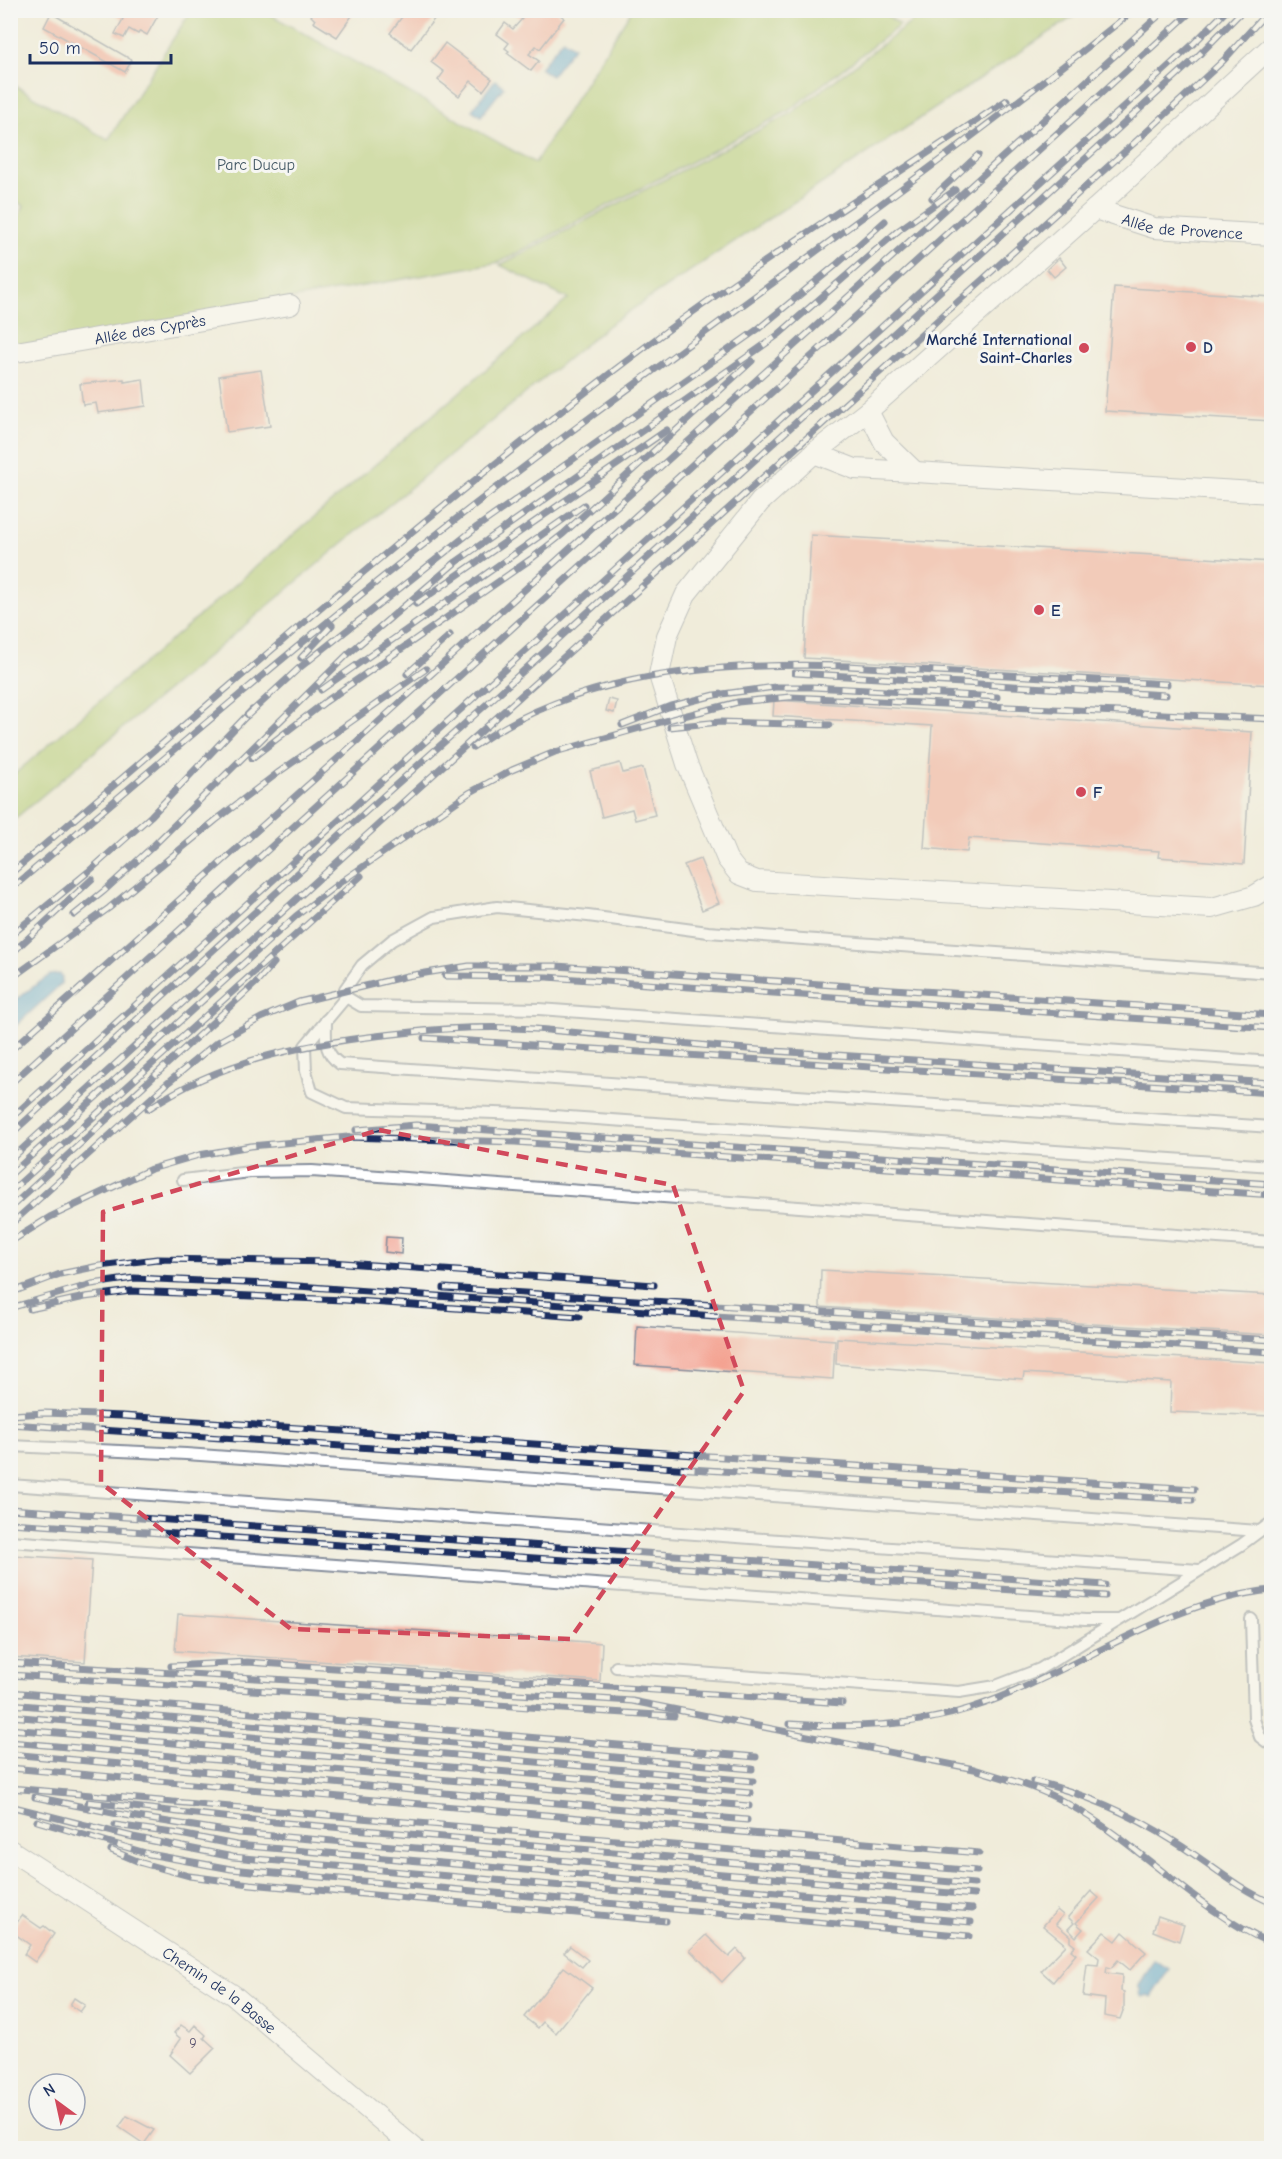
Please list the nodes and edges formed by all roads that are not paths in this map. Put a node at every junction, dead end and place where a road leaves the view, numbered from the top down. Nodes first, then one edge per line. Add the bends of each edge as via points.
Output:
1 (1272, 46) edge
2 (1095, 209) junction
3 (1272, 235) edge
4 (290, 305) dead end
5 (10, 353) edge
6 (868, 411) junction
7 (814, 453) junction
8 (915, 472) junction
9 (1272, 493) edge
10 (1272, 885) edge
11 (1272, 973) edge
12 (346, 997) junction
13 (326, 1020) junction
14 (1272, 1062) edge
15 (1272, 1127) edge
16 (1272, 1166) edge
17 (183, 1180) dead end
18 (1272, 1242) edge
19 (10, 1446) edge
20 (10, 1485) edge
21 (1272, 1521) edge
22 (1259, 1531) junction
23 (10, 1541) edge
24 (1199, 1570) junction
25 (1251, 1619) dead end
26 (1118, 1620) junction
27 (616, 1667) dead end
28 (1272, 1746) edge
29 (10, 1850) edge
30 (414, 2148) edge

1 - 2 street
2 - 3 street, Allée de Provence via 1154,228
2 - 6 street
4 - 5 street, Allée des Cyprès
6 - 7 street
6 - 8 street via 884,442
7 - 8 street via 855,469
7 - 10 street via 759,502 686,594 667,636 658,675 687,764 727,859 739,874 757,881 1212,908 1254,896
8 - 9 street
11 - 12 lane via 708,932 497,908 434,917 392,940 362,965 345,989
12 - 13 lane
12 - 14 lane via 361,1006 539,1009
13 - 15 lane via 326,1043 331,1057 340,1064
13 - 16 lane via 305,1046 306,1071 312,1092 346,1108 525,1114
17 - 18 lane via 250,1172 312,1171
19 - 22 lane via 186,1454
20 - 24 lane
21 - 22 lane
22 - 24 lane
23 - 26 lane
24 - 26 lane
25 - 28 lane via 1254,1719 1260,1737
26 - 27 lane via 1040,1669 996,1686 959,1692
29 - 30 street, Chemin de la Basse via 234,1995

